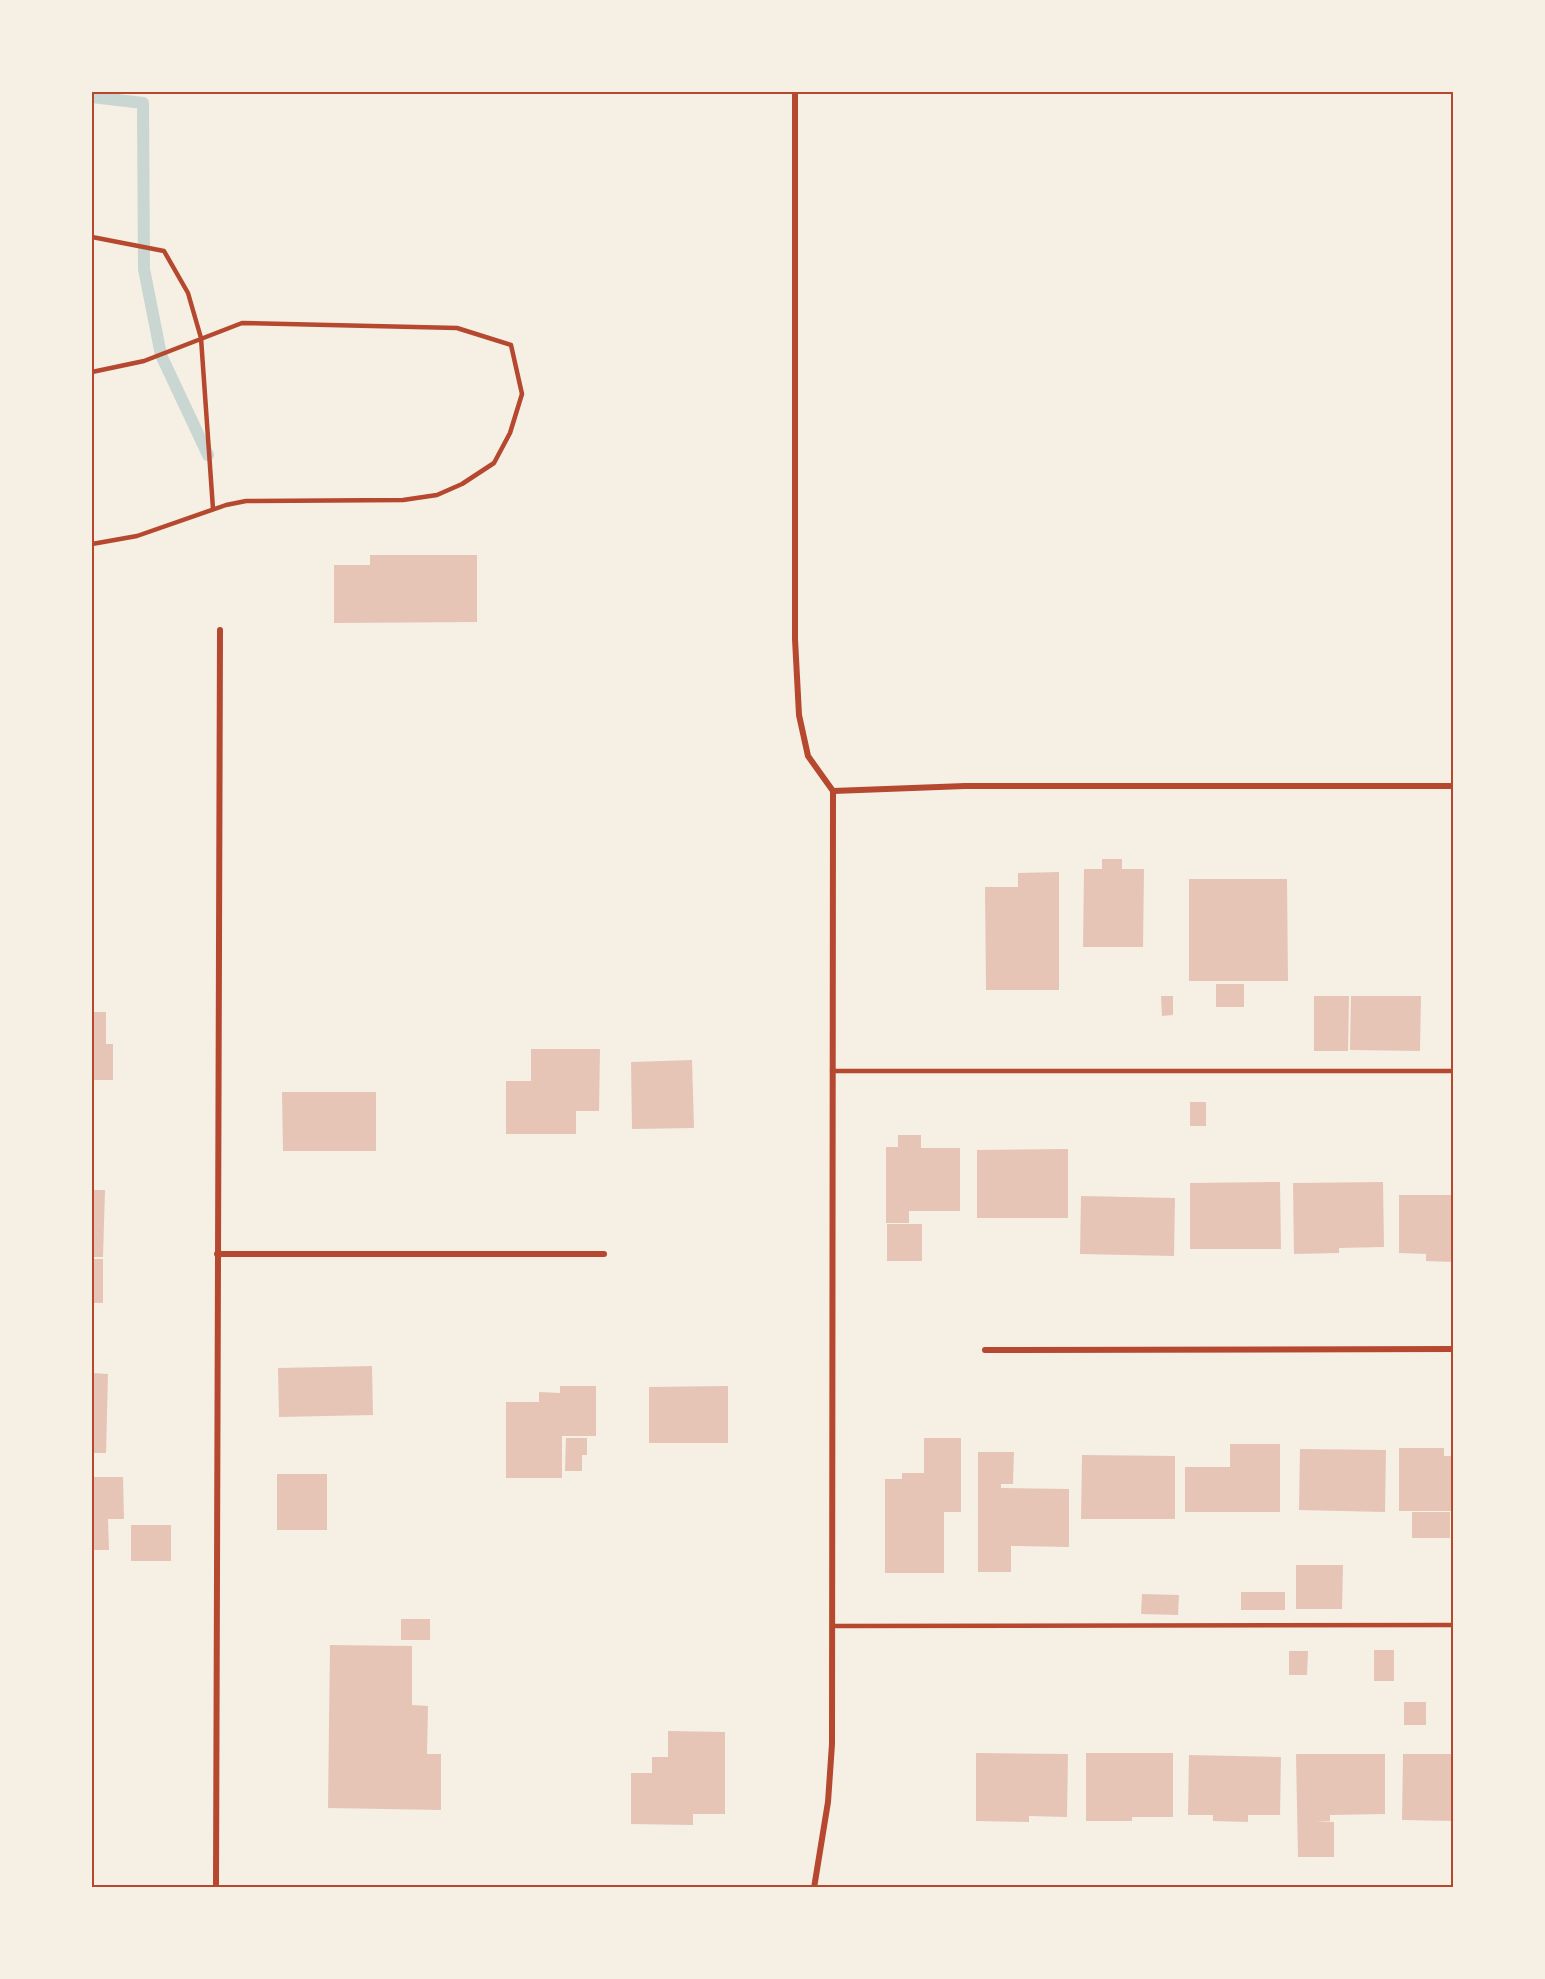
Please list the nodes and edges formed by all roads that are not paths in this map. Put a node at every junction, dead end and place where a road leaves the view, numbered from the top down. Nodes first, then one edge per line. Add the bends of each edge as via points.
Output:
1 (795, 92) edge
2 (92, 237) edge
3 (201, 338) junction
4 (92, 372) edge
5 (213, 509) junction
6 (92, 544) edge
7 (220, 630) dead end
8 (1454, 786) edge
9 (833, 791) junction
10 (832, 1071) junction
11 (1454, 1071) edge
12 (217, 1254) junction
13 (604, 1254) dead end
14 (1454, 1349) edge
15 (985, 1350) dead end
16 (1454, 1624) edge
17 (832, 1626) junction
18 (216, 1887) edge
19 (814, 1887) edge

1 - 9 street via 795,639 799,715 808,756
2 - 3 lane via 164,251 188,293
3 - 4 lane via 144,361
3 - 5 lane
3 - 5 lane via 242,323 457,328 511,345 522,394 510,433 494,463 437,495 403,500 246,501
5 - 6 lane via 137,536
7 - 12 street
8 - 9 street via 965,786
9 - 10 street
10 - 11 lane
10 - 17 street
12 - 13 street
12 - 18 street
14 - 15 street
16 - 17 lane
17 - 19 street via 828,1802

